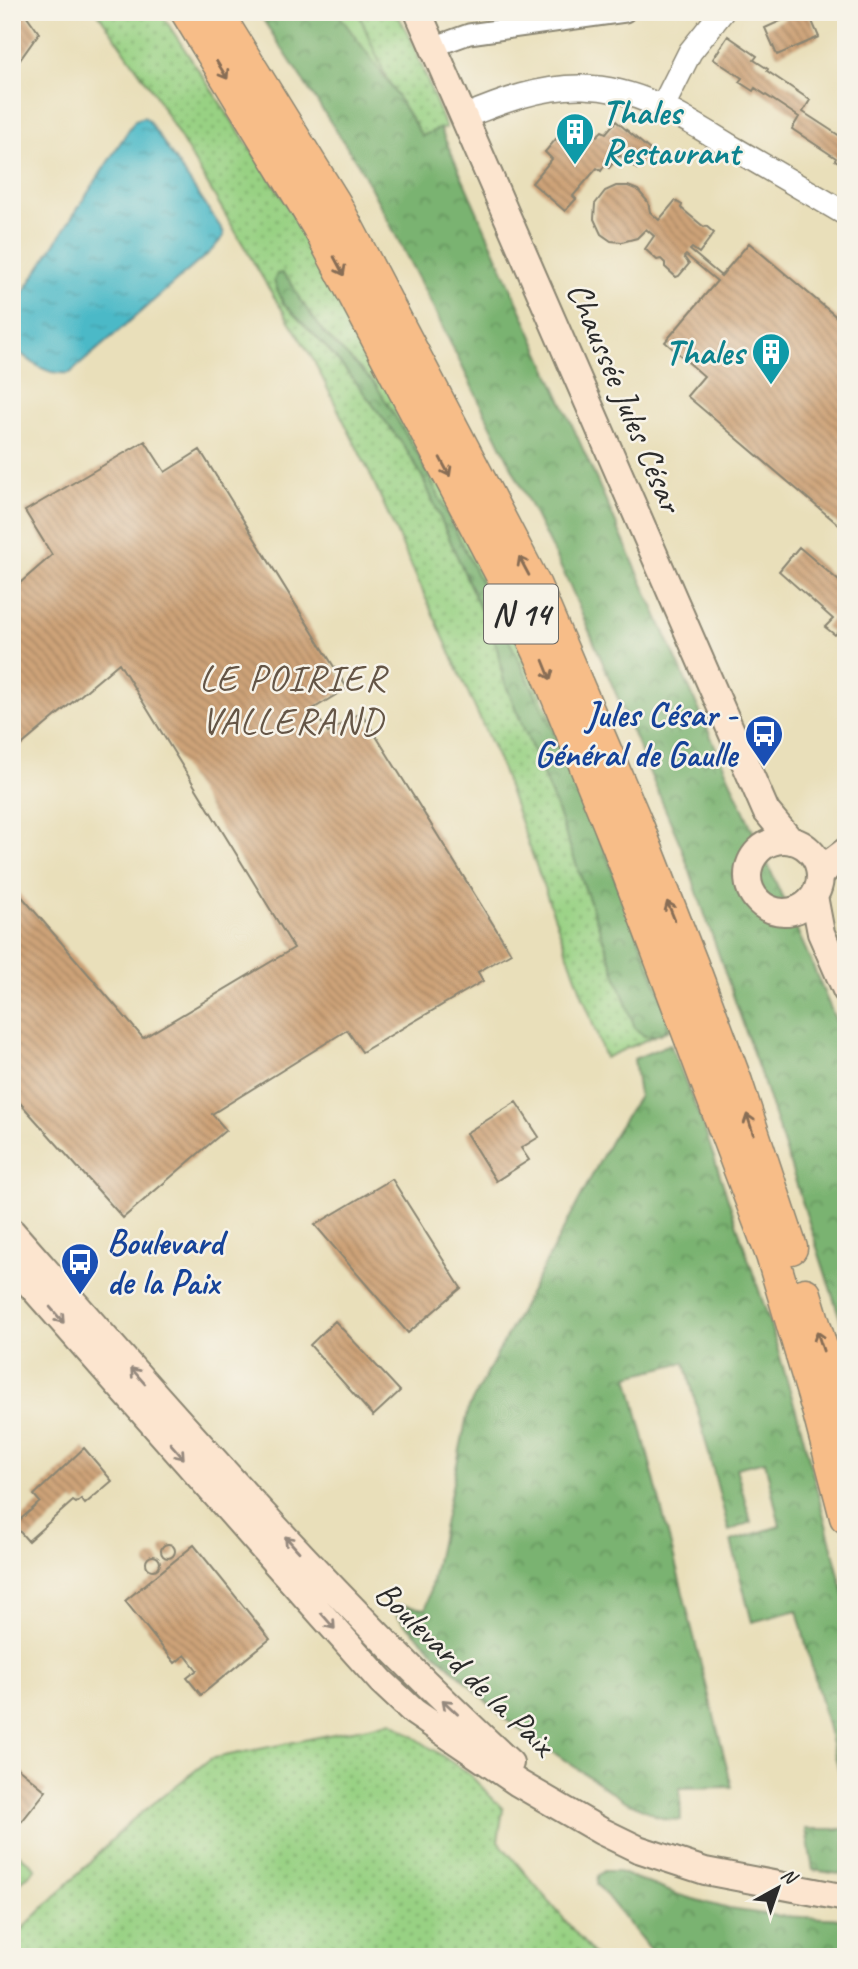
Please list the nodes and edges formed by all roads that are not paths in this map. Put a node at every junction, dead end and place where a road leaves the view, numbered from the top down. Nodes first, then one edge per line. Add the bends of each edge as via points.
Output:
1 (187, 12) edge
2 (216, 12) edge
3 (418, 12) edge
4 (625, 12) edge
5 (721, 13) edge
6 (444, 43) dead end
7 (663, 106) junction
8 (464, 117) junction
9 (846, 215) edge
10 (766, 811) junction
11 (800, 846) junction
12 (761, 848) junction
13 (844, 852) edge
14 (817, 886) junction
15 (792, 912) junction
16 (821, 933) junction
17 (846, 990) edge
18 (12, 1232) edge
19 (12, 1264) edge
20 (846, 1430) edge
21 (846, 1517) edge
22 (562, 1808) junction
23 (846, 1898) edge

1 -> 21 highway, N 14 via 319,228 541,656 619,848 772,1255
20 -> 2 highway, N 14 via 736,1082 637,825 535,586 335,205
3 - 8 main road, Chaussée Jules César
4 - 6 street via 469,34
5 - 7 street via 690,52
7 - 8 street via 625,92 582,87 535,92
7 - 9 street
8 - 10 main road, Chaussée Jules César
10 - 11 main road, Chaussée Jules César
10 - 12 main road
11 - 12 main road via 775,841
11 - 13 main road
11 - 14 main road via 817,862
12 - 15 main road via 748,871 753,895 770,909
13 - 14 main road
14 - 15 main road
14 - 16 main road
15 - 16 main road
16 - 17 main road
22 -> 18 main road, Boulevard de la Paix via 442,1700 332,1587
19 -> 22 main road, Boulevard de la Paix via 381,1681 414,1712
22 - 23 main road, Boulevard de la Paix via 611,1836 666,1859

